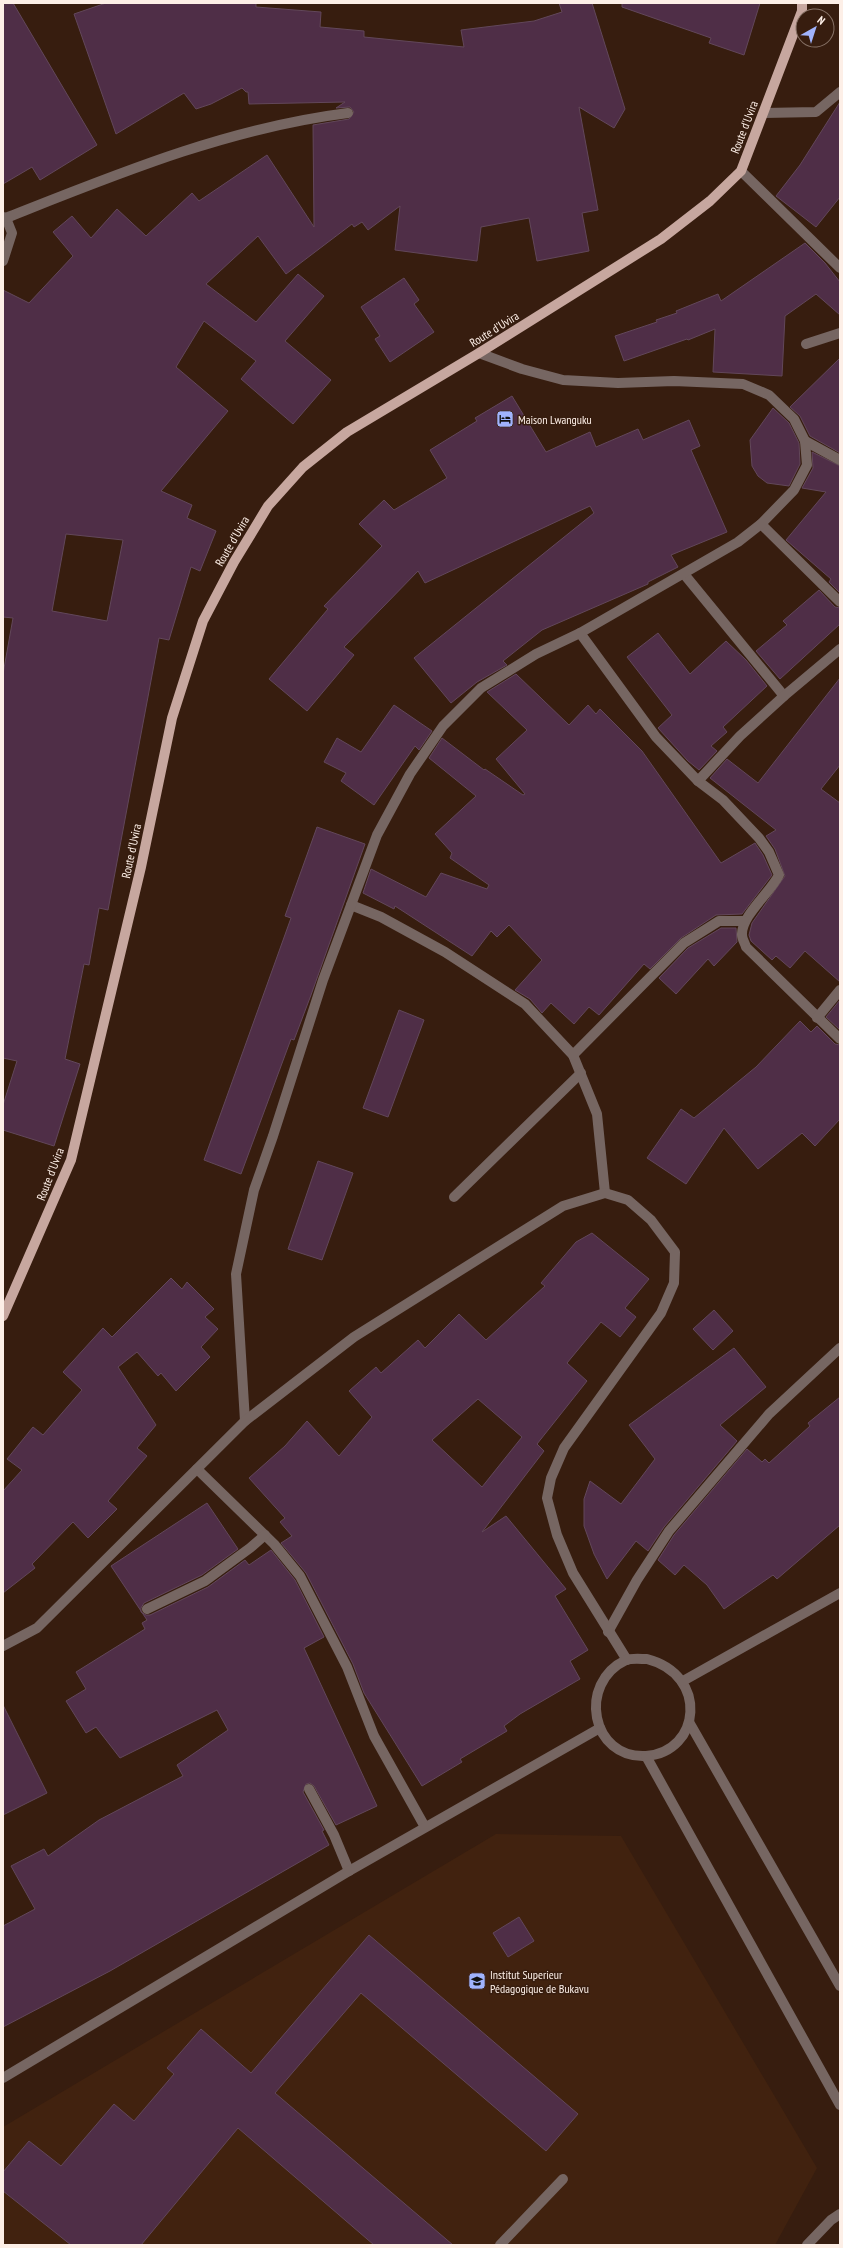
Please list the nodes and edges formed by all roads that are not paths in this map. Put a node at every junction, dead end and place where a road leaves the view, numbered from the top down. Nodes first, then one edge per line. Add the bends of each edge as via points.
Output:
1 (802, 3) edge
2 (840, 92) edge
3 (348, 113) dead end
4 (764, 113) junction
5 (741, 171) junction
6 (4, 217) edge
7 (3, 261) edge
8 (840, 268) edge
9 (840, 333) edge
10 (806, 344) dead end
11 (479, 353) junction
12 (805, 441) junction
13 (840, 460) edge
14 (761, 524) junction
15 (684, 574) junction
16 (840, 602) edge
17 (580, 633) junction
18 (840, 649) edge
19 (784, 696) junction
20 (698, 780) junction
21 (351, 905) junction
22 (744, 922) junction
23 (840, 990) edge
24 (817, 1018) junction
25 (840, 1039) edge
26 (573, 1055) junction
27 (581, 1073) junction
28 (605, 1193) junction
29 (454, 1197) dead end
30 (3, 1316) edge
31 (840, 1348) edge
32 (245, 1421) junction
33 (197, 1469) junction
34 (265, 1535) junction
35 (840, 1593) edge
36 (147, 1609) dead end
37 (608, 1632) junction
38 (3, 1646) edge
39 (627, 1660) junction
40 (683, 1681) junction
41 (689, 1722) junction
42 (600, 1728) junction
43 (646, 1756) junction
44 (309, 1789) dead end
45 (425, 1827) junction
46 (349, 1871) junction
47 (840, 1986) edge
48 (3, 2078) edge
49 (840, 2105) edge
50 (563, 2179) dead end
51 (840, 2214) edge
52 (500, 2245) edge
53 (807, 2245) edge

1 - 4 main road, Route d'Uvira via 802,11
2 - 4 street via 816,112
3 - 6 street via 269,127 212,142 149,162
4 - 5 main road, Route d'Uvira
5 - 8 street
5 - 11 main road, Route d'Uvira via 710,201 661,239
6 - 7 street via 12,233
9 - 10 street
11 - 12 street via 522,369 563,380 618,383 674,380 743,384 769,395 794,419
11 - 30 main road, Route d'Uvira via 347,432 303,467 268,506 234,562 203,621 172,718 141,867 71,1160
12 - 13 street
12 - 14 street via 808,465 794,490
14 - 15 street via 738,542
14 - 16 street
15 - 17 street
15 - 19 street
17 - 20 street via 656,737
17 - 21 street via 536,654 481,688 444,726 410,774 377,835
18 - 19 street
19 - 20 street via 740,736
20 - 22 street via 724,800 759,838 769,852 779,875
21 - 26 street via 381,917 445,952 525,1004
21 - 32 street via 323,980 254,1190 244,1230 236,1274
22 - 24 street via 742,936 746,947
22 - 26 street via 719,921 684,943
23 - 24 street
24 - 25 street
26 - 27 street
27 - 28 street via 597,1114
27 - 29 street
28 - 32 street via 563,1206 354,1337
28 - 37 street via 628,1200 651,1220 675,1252 674,1283 662,1313 564,1448 551,1478 546,1498 557,1535 573,1573
31 - 37 street via 769,1414 669,1531 637,1580
32 - 33 street
33 - 34 street
33 - 38 street via 37,1628
34 - 36 street via 205,1581
34 - 45 street via 300,1576 347,1667 374,1736
35 - 40 street
37 - 39 street
39 - 40 street via 647,1659 660,1663 673,1670
39 - 42 street via 608,1674 600,1686 595,1700 595,1714
40 - 41 street via 689,1694
41 - 43 street via 683,1735 673,1746
41 - 47 street
42 - 43 street via 607,1740 618,1748
42 - 45 street
43 - 49 street
44 - 46 street via 334,1835
45 - 46 street
46 - 48 street
50 - 52 street
51 - 53 street

